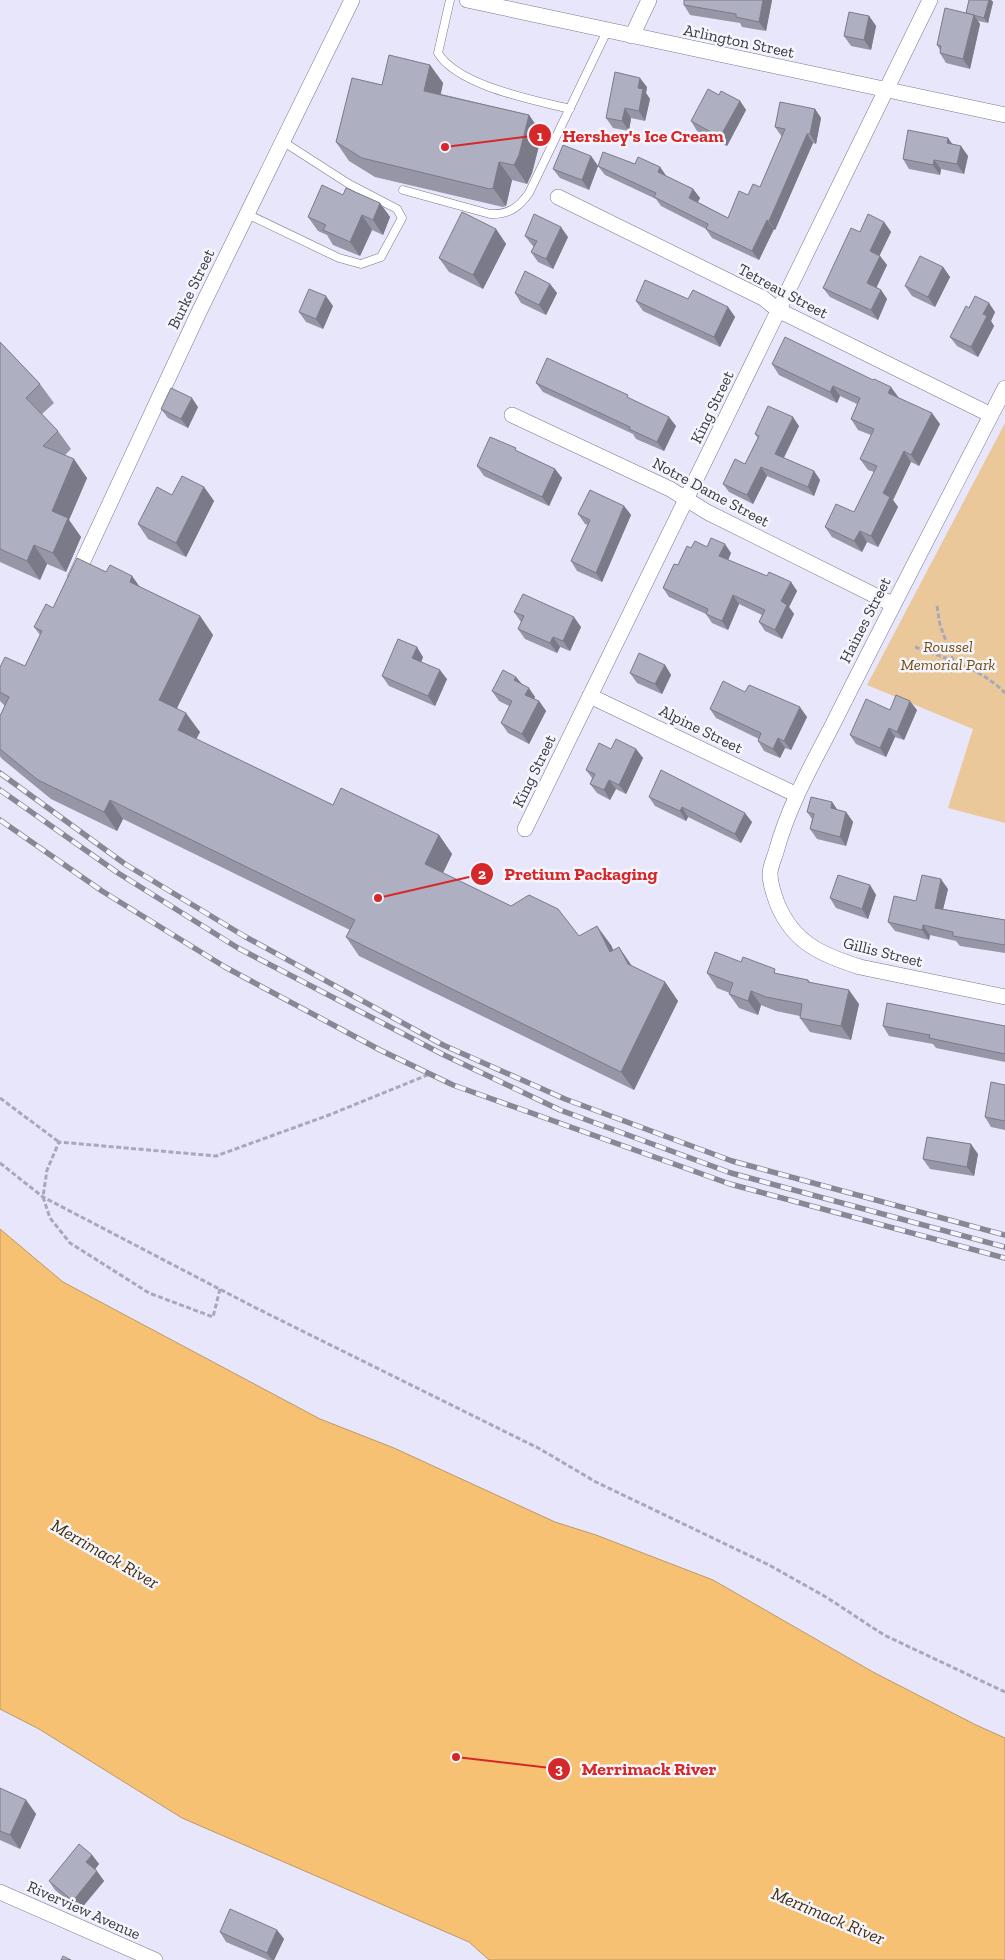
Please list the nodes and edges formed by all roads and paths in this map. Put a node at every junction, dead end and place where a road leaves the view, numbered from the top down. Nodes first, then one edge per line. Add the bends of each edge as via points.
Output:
1 (352, 0) edge
2 (450, 0) edge
3 (467, 0) edge
4 (649, 0) edge
5 (930, 0) edge
6 (606, 31) junction
7 (632, 36) junction
8 (885, 90) junction
9 (570, 110) junction
10 (1005, 115) edge
11 (282, 141) junction
12 (403, 190) dead end
13 (558, 198) dead end
14 (247, 214) junction
15 (778, 310) junction
16 (1005, 388) edge
17 (512, 415) dead end
18 (991, 415) junction
19 (687, 499) junction
20 (67, 594) edge
21 (892, 604) junction
22 (937, 606) dead end
23 (915, 647) dead end
24 (954, 661) junction
25 (1005, 693) edge
26 (590, 696) junction
27 (797, 795) junction
28 (525, 829) dead end
29 (770, 874) joint
30 (1005, 997) edge
31 (430, 1074) dead end
32 (0, 1098) edge
33 (59, 1142) junction
34 (0, 1163) edge
35 (43, 1197) junction
36 (220, 1289) junction
37 (1005, 1692) edge
38 (0, 1892) edge
39 (155, 1960) edge

1 - 11 street, Burke Street
2 - 9 lane via 438,54 443,61 476,81
3 - 6 street, Arlington Street
4 - 7 street
5 - 8 street, King Street
6 - 7 street, Arlington Street
6 - 9 lane
7 - 8 street, Arlington Street
8 - 10 street, Arlington Street
8 - 15 street, King Street
9 - 12 lane via 529,193 513,210 502,215 490,214
11 - 14 street, Burke Street
11 - 14 lane via 397,209 402,218 381,256 361,264 339,258
13 - 15 street, Tetreau Street via 763,298
14 - 20 street, Burke Street
15 - 18 street, Tetreau Street
15 - 19 street, King Street
16 - 18 street, Haines Street
17 - 19 street, Notre Dame Street via 670,488
18 - 21 street, Haines Street
19 - 21 street, Notre Dame Street
19 - 26 street, King Street
21 - 27 street, Haines Street
22 - 24 path via 940,625
23 - 24 path
24 - 25 path
26 - 27 street, Alpine Street
26 - 28 street, King Street
27 - 29 street, Haines Street via 780,837
29 - 30 street, Gillis Street via 783,918 798,937 816,950 860,967
31 - 33 path via 330,1115 216,1156
32 - 33 path
33 - 35 path via 47,1170
34 - 35 path
35 - 36 path
35 - 36 path via 50,1218 70,1243 149,1293 213,1317
36 - 37 path via 531,1444 596,1482 769,1565 884,1635
38 - 39 street, Riverview Avenue

